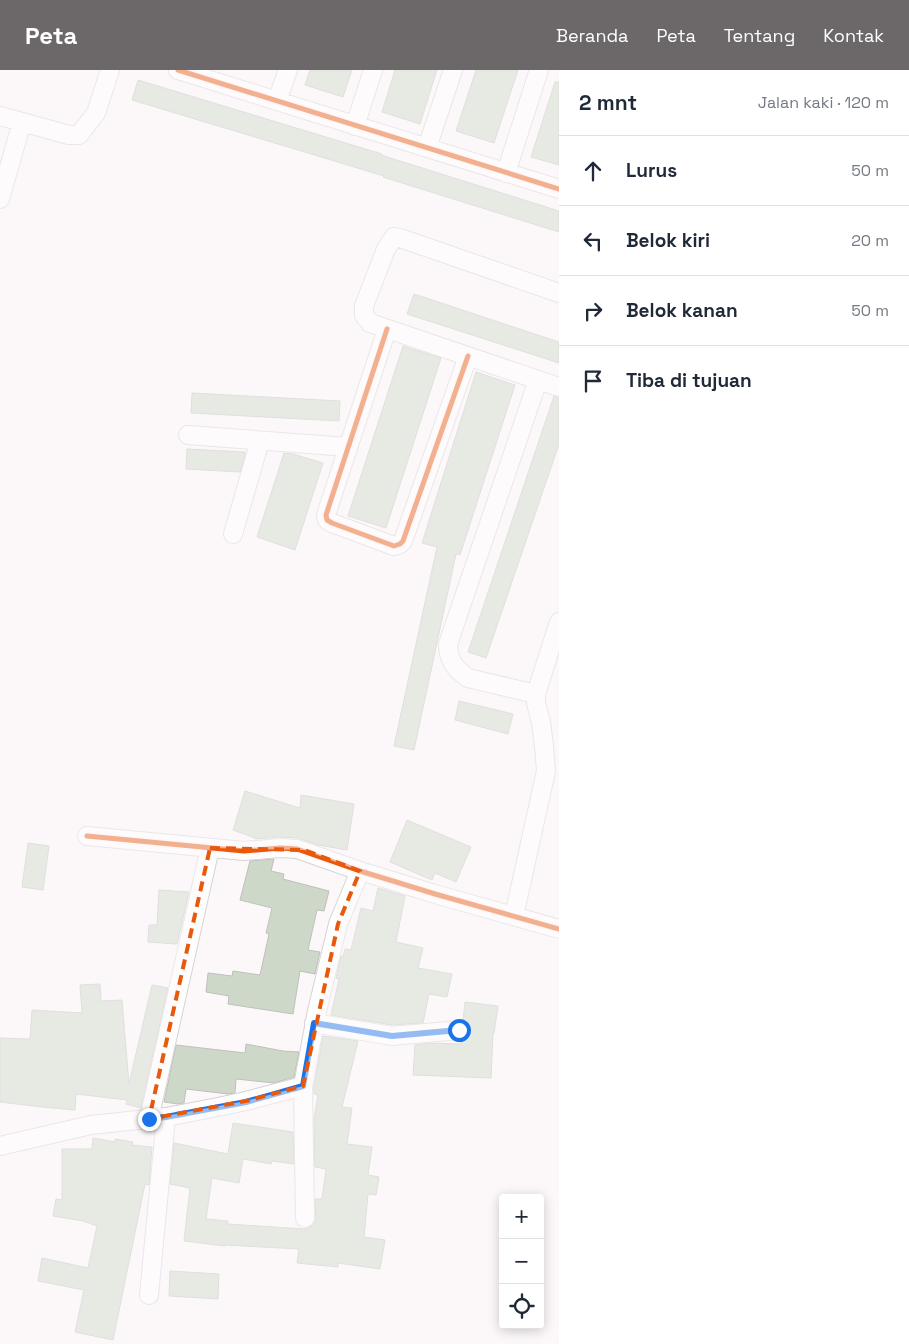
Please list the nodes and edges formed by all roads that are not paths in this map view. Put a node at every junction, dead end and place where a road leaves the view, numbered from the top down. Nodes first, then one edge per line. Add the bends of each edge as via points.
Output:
1 (110, 70) edge
2 (178, 70) edge
3 (288, 70) edge
4 (373, 70) edge
5 (454, 70) edge
6 (539, 70) edge
7 (202, 74) edge
8 (278, 101) junction
9 (0, 116) edge
10 (22, 122) junction
11 (355, 126) junction
12 (427, 148) junction
13 (506, 173) junction
14 (559, 189) edge
15 (0, 199) edge
16 (559, 293) edge
17 (387, 329) junction
18 (468, 356) junction
19 (538, 380) junction
20 (559, 387) edge
21 (188, 435) dead end
22 (260, 441) junction
23 (348, 447) junction
24 (234, 534) dead end
25 (559, 622) edge
26 (536, 694) junction
27 (87, 836) dead end
28 (210, 848) junction
29 (360, 871) junction
30 (514, 916) junction
31 (559, 929) edge
32 (314, 1023) junction
33 (459, 1030) dead end
34 (303, 1086) junction
35 (158, 1118) junction
36 (0, 1146) edge
37 (305, 1218) dead end
38 (149, 1295) dead end

1 - 10 street via 96,113 79,135
2 - 7 street
3 - 8 street
4 - 11 street
5 - 12 street
6 - 13 street
7 - 8 street
8 - 11 street
9 - 10 street
10 - 15 street
11 - 12 street
12 - 13 street
13 - 14 street
16 - 17 street via 394,237 386,249 364,306 364,315 370,323
17 - 18 street
17 - 23 street
18 - 19 street
18 - 23 street via 400,544 394,546 327,520
19 - 20 street
19 - 26 street via 448,644 453,665 468,678
21 - 22 street
22 - 23 street
22 - 24 street
25 - 26 street
26 - 30 street via 546,771
27 - 28 street
28 - 29 street via 244,851 297,849
28 - 35 street
29 - 30 street
29 - 32 street via 338,924
30 - 31 street
32 - 33 street via 392,1036
32 - 34 street
34 - 35 street via 246,1102
34 - 37 street
35 - 36 street via 91,1124
35 - 38 street

